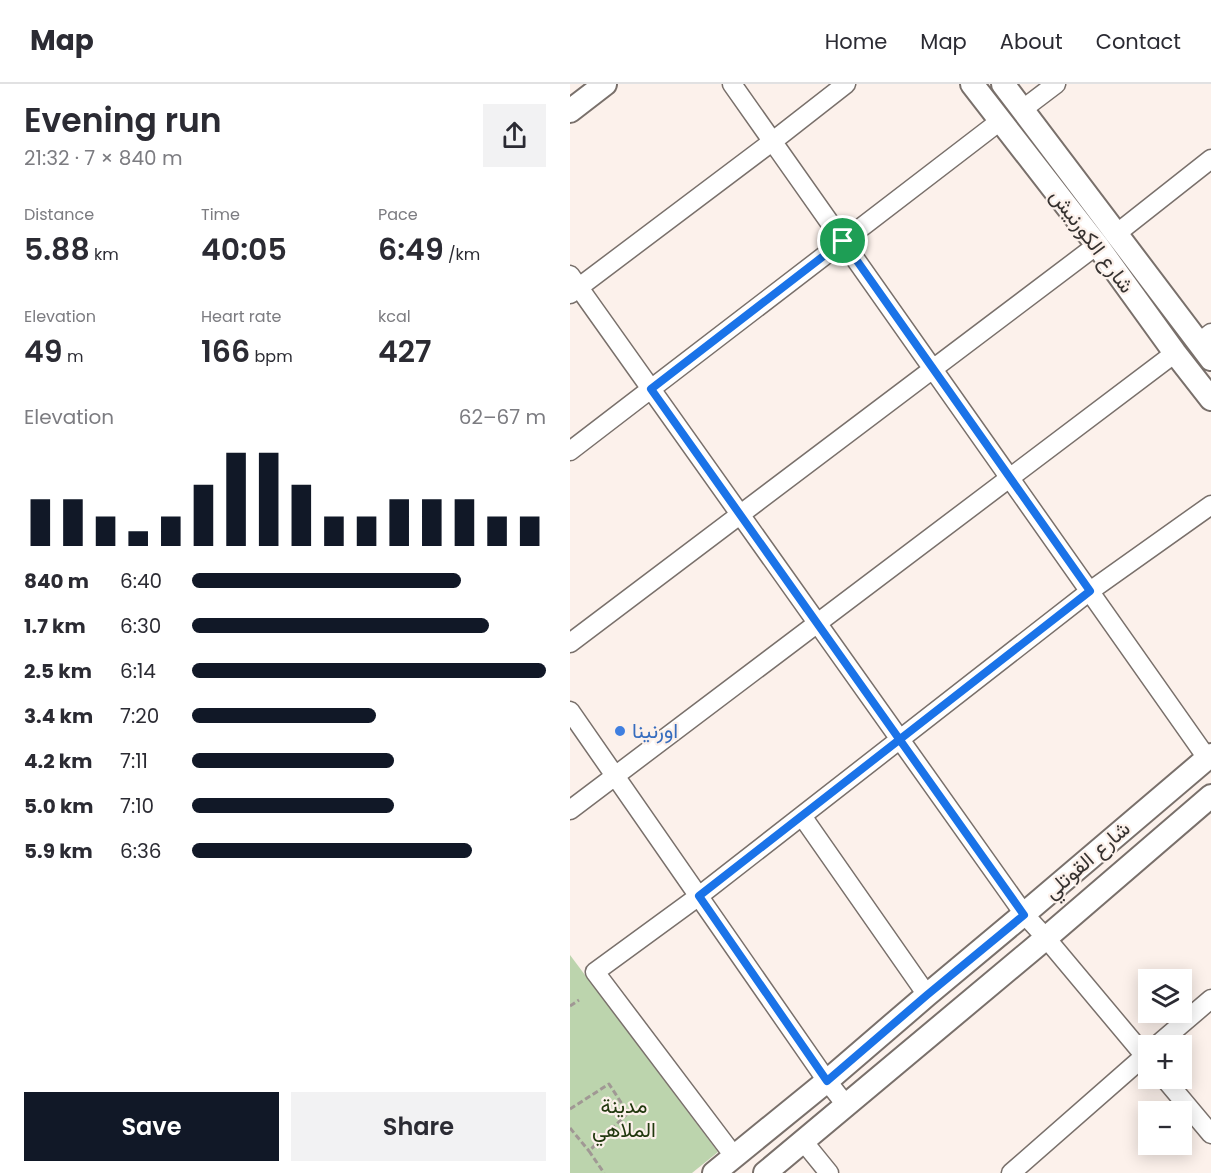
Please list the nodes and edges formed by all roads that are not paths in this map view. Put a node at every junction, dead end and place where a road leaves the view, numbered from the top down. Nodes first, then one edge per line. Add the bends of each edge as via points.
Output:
1 (585, 84) edge
2 (605, 84) edge
3 (732, 84) edge
4 (846, 84) edge
5 (972, 84) edge
6 (1003, 84) edge
7 (1056, 84) edge
8 (570, 95) edge
9 (1023, 110) junction
10 (570, 111) edge
11 (999, 121) junction
12 (772, 141) junction
13 (1211, 159) edge
14 (1106, 239) junction
15 (843, 241) junction
16 (573, 285) edge
17 (1207, 345) edge
18 (1175, 353) junction
19 (933, 368) junction
20 (651, 389) junction
21 (1211, 399) edge
22 (570, 451) edge
23 (1010, 478) junction
24 (1211, 505) edge
25 (740, 514) junction
26 (1090, 591) junction
27 (817, 623) junction
28 (570, 643) edge
29 (570, 711) edge
30 (899, 739) junction
31 (1209, 756) edge
32 (615, 776) junction
33 (1211, 796) edge
34 (570, 810) edge
35 (802, 816) junction
36 (699, 896) junction
37 (1024, 915) junction
38 (1046, 938) junction
39 (927, 995) junction
40 (1211, 999) edge
41 (1170, 1035) edge
42 (1138, 1040) edge
43 (1138, 1063) edge
44 (827, 1081) junction
45 (1173, 1089) edge
46 (846, 1105) junction
47 (1211, 1134) edge
48 (803, 1141) junction
49 (734, 1156) junction
50 (714, 1173) edge
51 (765, 1173) edge
52 (829, 1173) edge
53 (1011, 1173) edge

1 - 8 street
2 - 10 street
3 - 12 street
4 - 12 street
5 - 11 street, شارع الكورنيش
6 - 9 street, شارع الكورنيش
7 - 9 street
9 - 14 street, شارع الكورنيش
11 - 14 street, شارع الكورنيش
11 - 15 street
12 - 15 street
12 - 16 street
13 - 14 street
14 - 17 street, شارع الكورنيش
14 - 18 street, شارع الكورنيش
14 - 19 street
15 - 19 street
15 - 20 street
16 - 20 street
18 - 21 street, شارع الكورنيش
18 - 23 street
19 - 23 street
19 - 25 street
20 - 22 street
20 - 25 street
23 - 26 street
23 - 27 street
24 - 26 street
25 - 27 street
25 - 28 street
26 - 30 street
26 - 31 street
27 - 30 street
27 - 32 street
29 - 32 street
30 - 35 street
30 - 37 street
31 - 37 street, شارع القوتلي
32 - 34 street
32 - 36 street
33 - 38 street, شارع القوتلي
35 - 36 street
35 - 39 street
36 - 44 street
36 - 49 street via 595,972
37 - 38 street
37 - 39 street, شارع القوتلي
38 - 42 street
38 - 46 street, شارع القوتلي
39 - 44 street, شارع القوتلي
40 - 41 street
43 - 53 street
44 - 46 street
44 - 49 street, شارع القوتلي
45 - 47 street
46 - 48 street, شارع القوتلي
48 - 51 street, شارع القوتلي
48 - 52 street
49 - 50 street, شارع القوتلي

